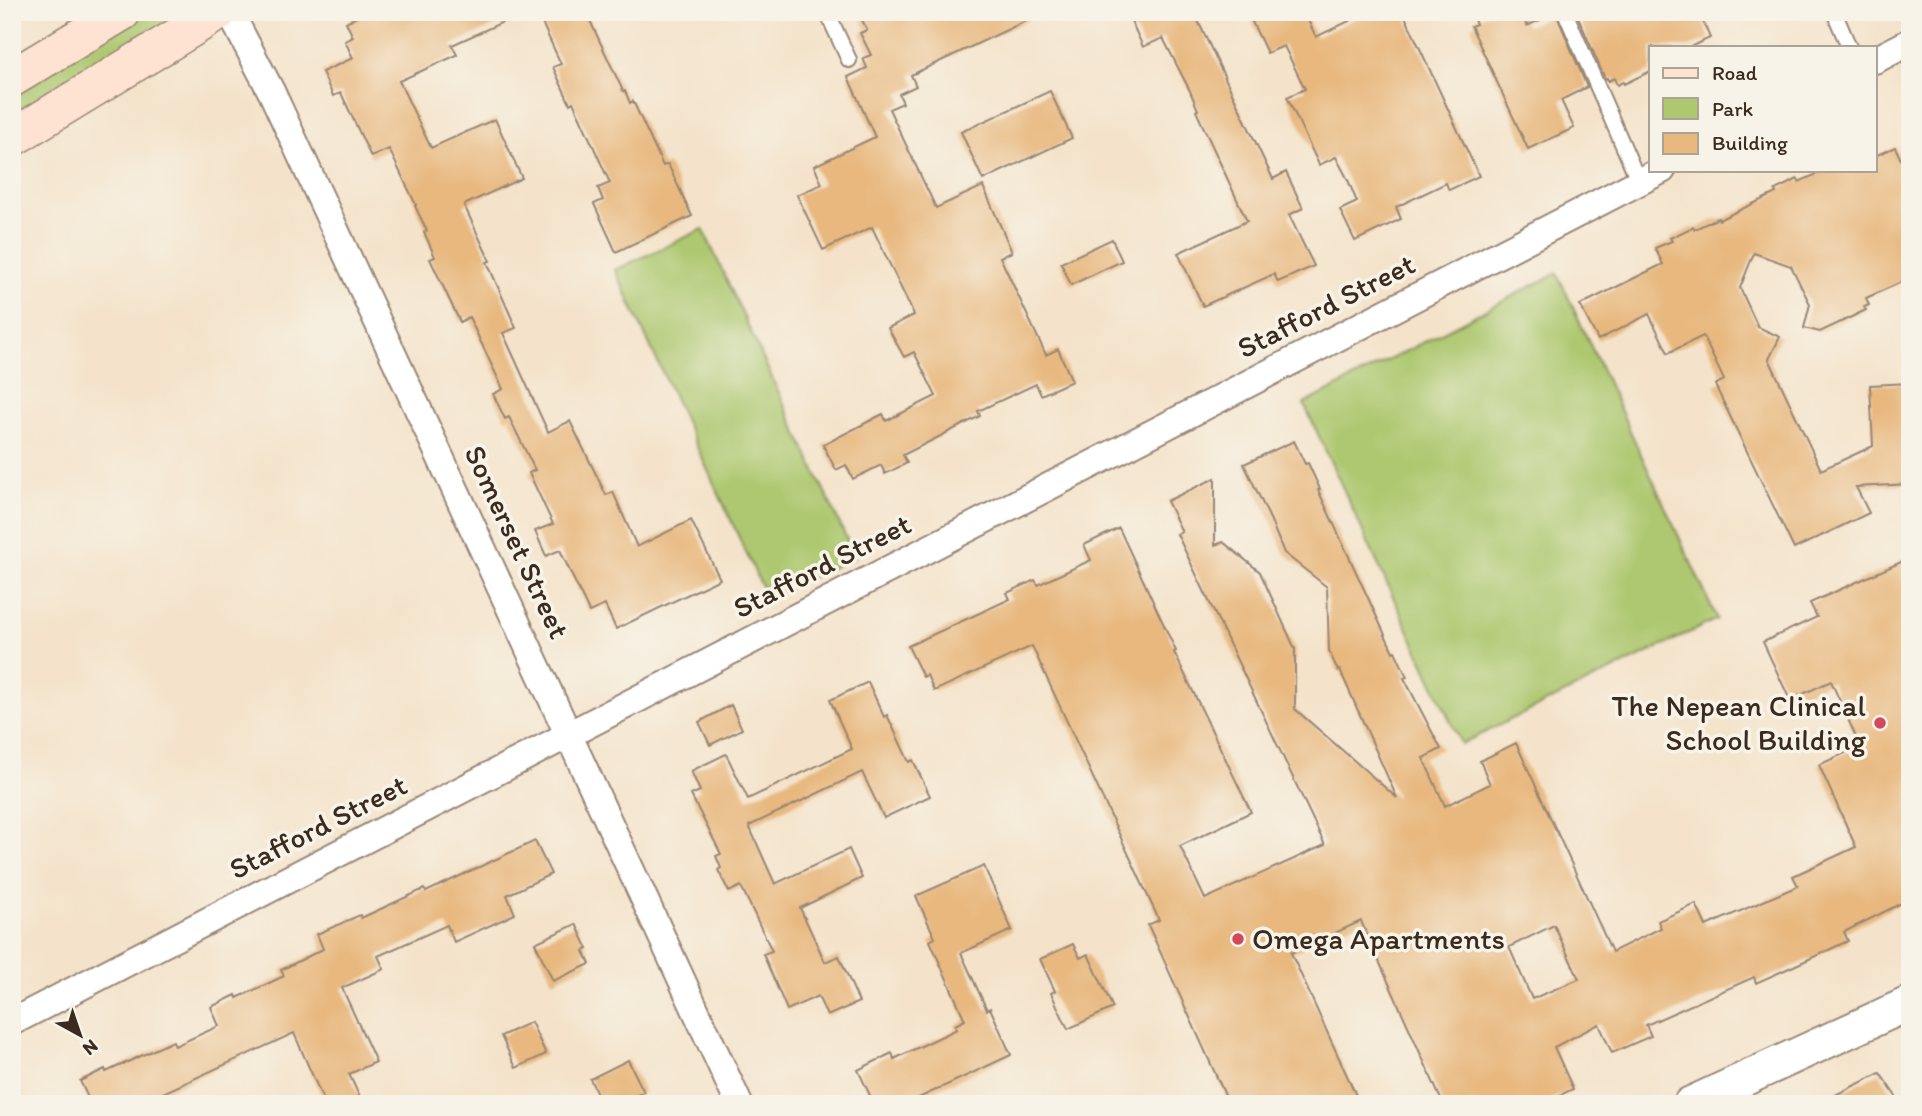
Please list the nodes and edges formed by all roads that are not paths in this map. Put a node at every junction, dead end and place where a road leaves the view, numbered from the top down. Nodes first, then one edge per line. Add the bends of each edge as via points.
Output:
1 (122, 12) edge
2 (218, 12) edge
3 (228, 12) edge
4 (827, 12) edge
5 (1565, 12) edge
6 (1833, 12) edge
7 (1910, 42) edge
8 (1849, 46) edge
9 (1876, 59) edge
10 (849, 60) dead end
11 (12, 78) edge
12 (12, 138) edge
13 (1650, 176) edge
14 (569, 734) junction
15 (1910, 1003) edge
16 (12, 1022) edge
17 (739, 1104) edge
18 (1690, 1104) edge

1 - 11 main road
2 - 12 main road
3 - 14 street, Somerset Street via 272,93
4 - 10 lane
5 - 13 lane
6 - 8 lane
7 - 9 street
13 - 14 street, Stafford Street
14 - 16 street, Stafford Street
14 - 17 street, Somerset Street
15 - 18 street

